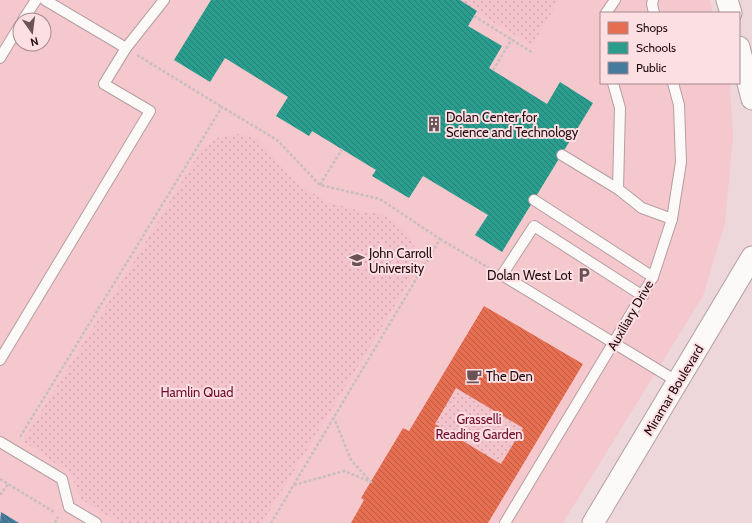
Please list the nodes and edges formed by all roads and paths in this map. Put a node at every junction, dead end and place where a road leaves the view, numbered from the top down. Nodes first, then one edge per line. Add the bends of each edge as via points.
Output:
1 (36, 0) edge
2 (46, 0) edge
3 (164, 0) edge
4 (615, 0) edge
5 (653, 0) edge
6 (727, 0) edge
7 (28, 12) edge
8 (607, 12) edge
9 (654, 12) edge
10 (731, 12) edge
11 (474, 16) dead end
12 (12, 39) edge
13 (512, 39) junction
14 (126, 48) junction
15 (740, 51) edge
16 (533, 53) dead end
17 (0, 58) edge
18 (493, 70) dead end
19 (613, 84) edge
20 (673, 84) edge
21 (752, 99) edge
22 (222, 107) junction
23 (342, 149) dead end
24 (562, 155) dead end
25 (320, 185) junction
26 (618, 190) junction
27 (534, 200) dead end
28 (672, 219) junction
29 (440, 239) junction
30 (752, 257) edge
31 (502, 275) junction
32 (653, 277) junction
33 (643, 296) junction
34 (614, 344) junction
35 (0, 360) edge
36 (678, 382) junction
37 (334, 417) junction
38 (20, 437) dead end
39 (0, 442) edge
40 (0, 479) edge
41 (8, 484) junction
42 (294, 485) junction
43 (0, 495) edge
44 (55, 523) edge
45 (96, 523) edge
46 (271, 523) edge
47 (504, 523) edge
48 (593, 523) edge

1 - 7 lane
2 - 14 lane
3 - 14 lane
4 - 8 lane
5 - 9 lane
6 - 10 street
11 - 13 path
12 - 17 lane
13 - 16 path
13 - 18 path
14 - 22 path
14 - 35 lane via 104,84 150,111
15 - 21 street
19 - 26 lane via 620,108
20 - 28 lane, Auxiliary Drive via 679,105 681,162
22 - 25 path via 277,140
22 - 38 path
23 - 25 path
24 - 26 lane
25 - 29 path via 380,199
26 - 28 lane via 642,208
27 - 32 lane
28 - 32 lane, Auxiliary Drive
29 - 31 path
29 - 37 path
30 - 36 street, Miramar Boulevard
31 - 33 lane via 534,226
31 - 34 lane
32 - 33 lane, Auxiliary Drive
33 - 34 lane, Auxiliary Drive
34 - 36 lane
34 - 47 lane, Auxiliary Drive
36 - 48 street, Miramar Boulevard
37 - 42 path
37 - 42 path via 351,460 371,482 344,471
39 - 45 lane via 62,479 69,507
40 - 41 path
41 - 43 path
41 - 44 path via 60,515
42 - 46 path

